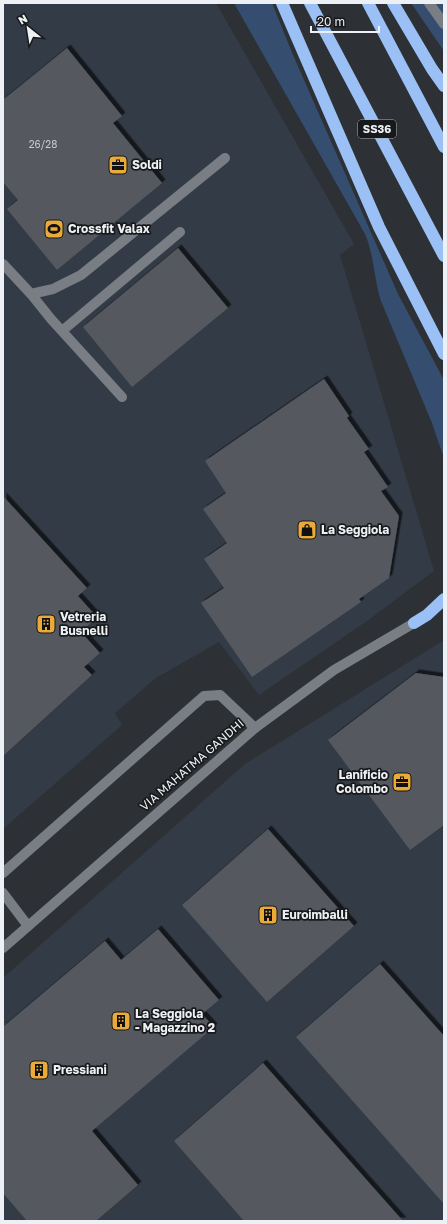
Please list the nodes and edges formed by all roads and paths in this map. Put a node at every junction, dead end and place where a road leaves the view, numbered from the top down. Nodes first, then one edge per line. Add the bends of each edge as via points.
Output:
1 (282, 3) edge
2 (310, 3) edge
3 (368, 3) edge
4 (393, 3) edge
5 (429, 3) edge
6 (444, 24) edge
7 (444, 86) edge
8 (444, 147) edge
9 (225, 158) dead end
10 (180, 232) dead end
11 (444, 256) edge
12 (3, 264) edge
13 (31, 294) junction
14 (62, 331) junction
15 (444, 354) edge
16 (122, 397) dead end
17 (444, 600) edge
18 (444, 613) edge
19 (414, 623) junction
20 (255, 728) junction
21 (3, 873) edge
22 (3, 894) edge
23 (28, 926) junction
24 (3, 948) edge

1 - 15 highway via 379,227
2 - 11 highway, SS36
3 - 8 highway
4 - 7 highway
5 - 6 street
9 - 13 street via 81,275 53,289
10 - 14 street
12 - 13 street
13 - 14 street
14 - 16 street
17 - 19 highway
18 - 19 highway
19 - 20 street, VIA MAHATMA GANDHI via 334,670
20 - 21 street via 220,695 204,696
20 - 23 street, VIA MAHATMA GANDHI
22 - 23 street
23 - 24 street, VIA MAHATMA GANDHI

